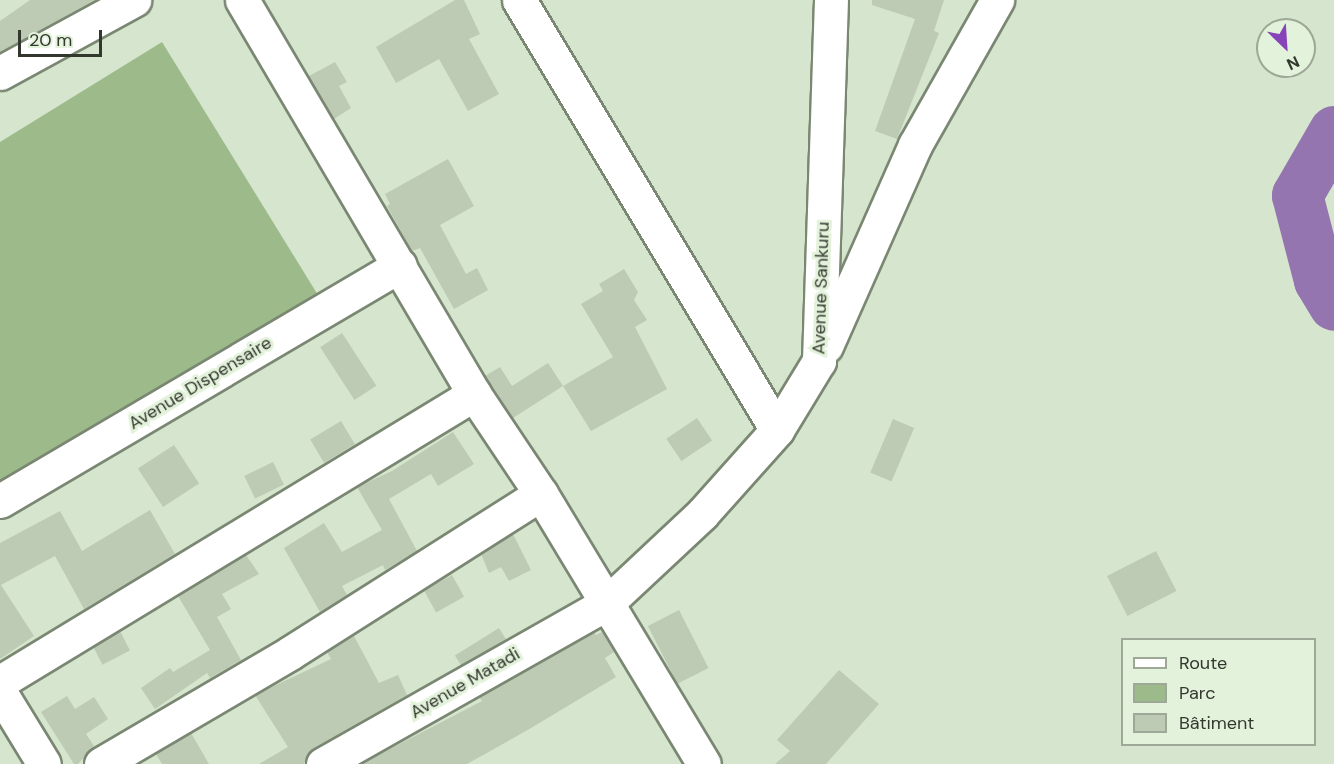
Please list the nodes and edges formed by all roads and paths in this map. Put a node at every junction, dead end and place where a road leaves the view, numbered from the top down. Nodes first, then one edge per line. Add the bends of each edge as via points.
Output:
1 (134, 0) edge
2 (242, 0) edge
3 (519, 0) edge
4 (831, 0) edge
5 (997, 0) edge
6 (0, 74) edge
7 (400, 265) junction
8 (819, 362) junction
9 (474, 394) junction
10 (777, 430) junction
11 (541, 494) junction
12 (0, 501) edge
13 (607, 603) junction
14 (0, 682) edge
15 (0, 692) edge
16 (328, 763) edge
17 (44, 764) edge
18 (101, 764) edge
19 (704, 764) edge

1 - 6 street
2 - 7 street
3 - 10 street
4 - 8 street, Avenue Sankuru
5 - 8 street via 915,145
7 - 9 street
7 - 12 street, Avenue Dispensaire
8 - 10 street, Avenue Sankuru
9 - 11 street
9 - 14 street
10 - 13 street, Avenue Sankuru via 702,514
11 - 13 street
11 - 18 street via 290,653
13 - 16 street, Avenue Matadi
13 - 19 street
15 - 17 street

